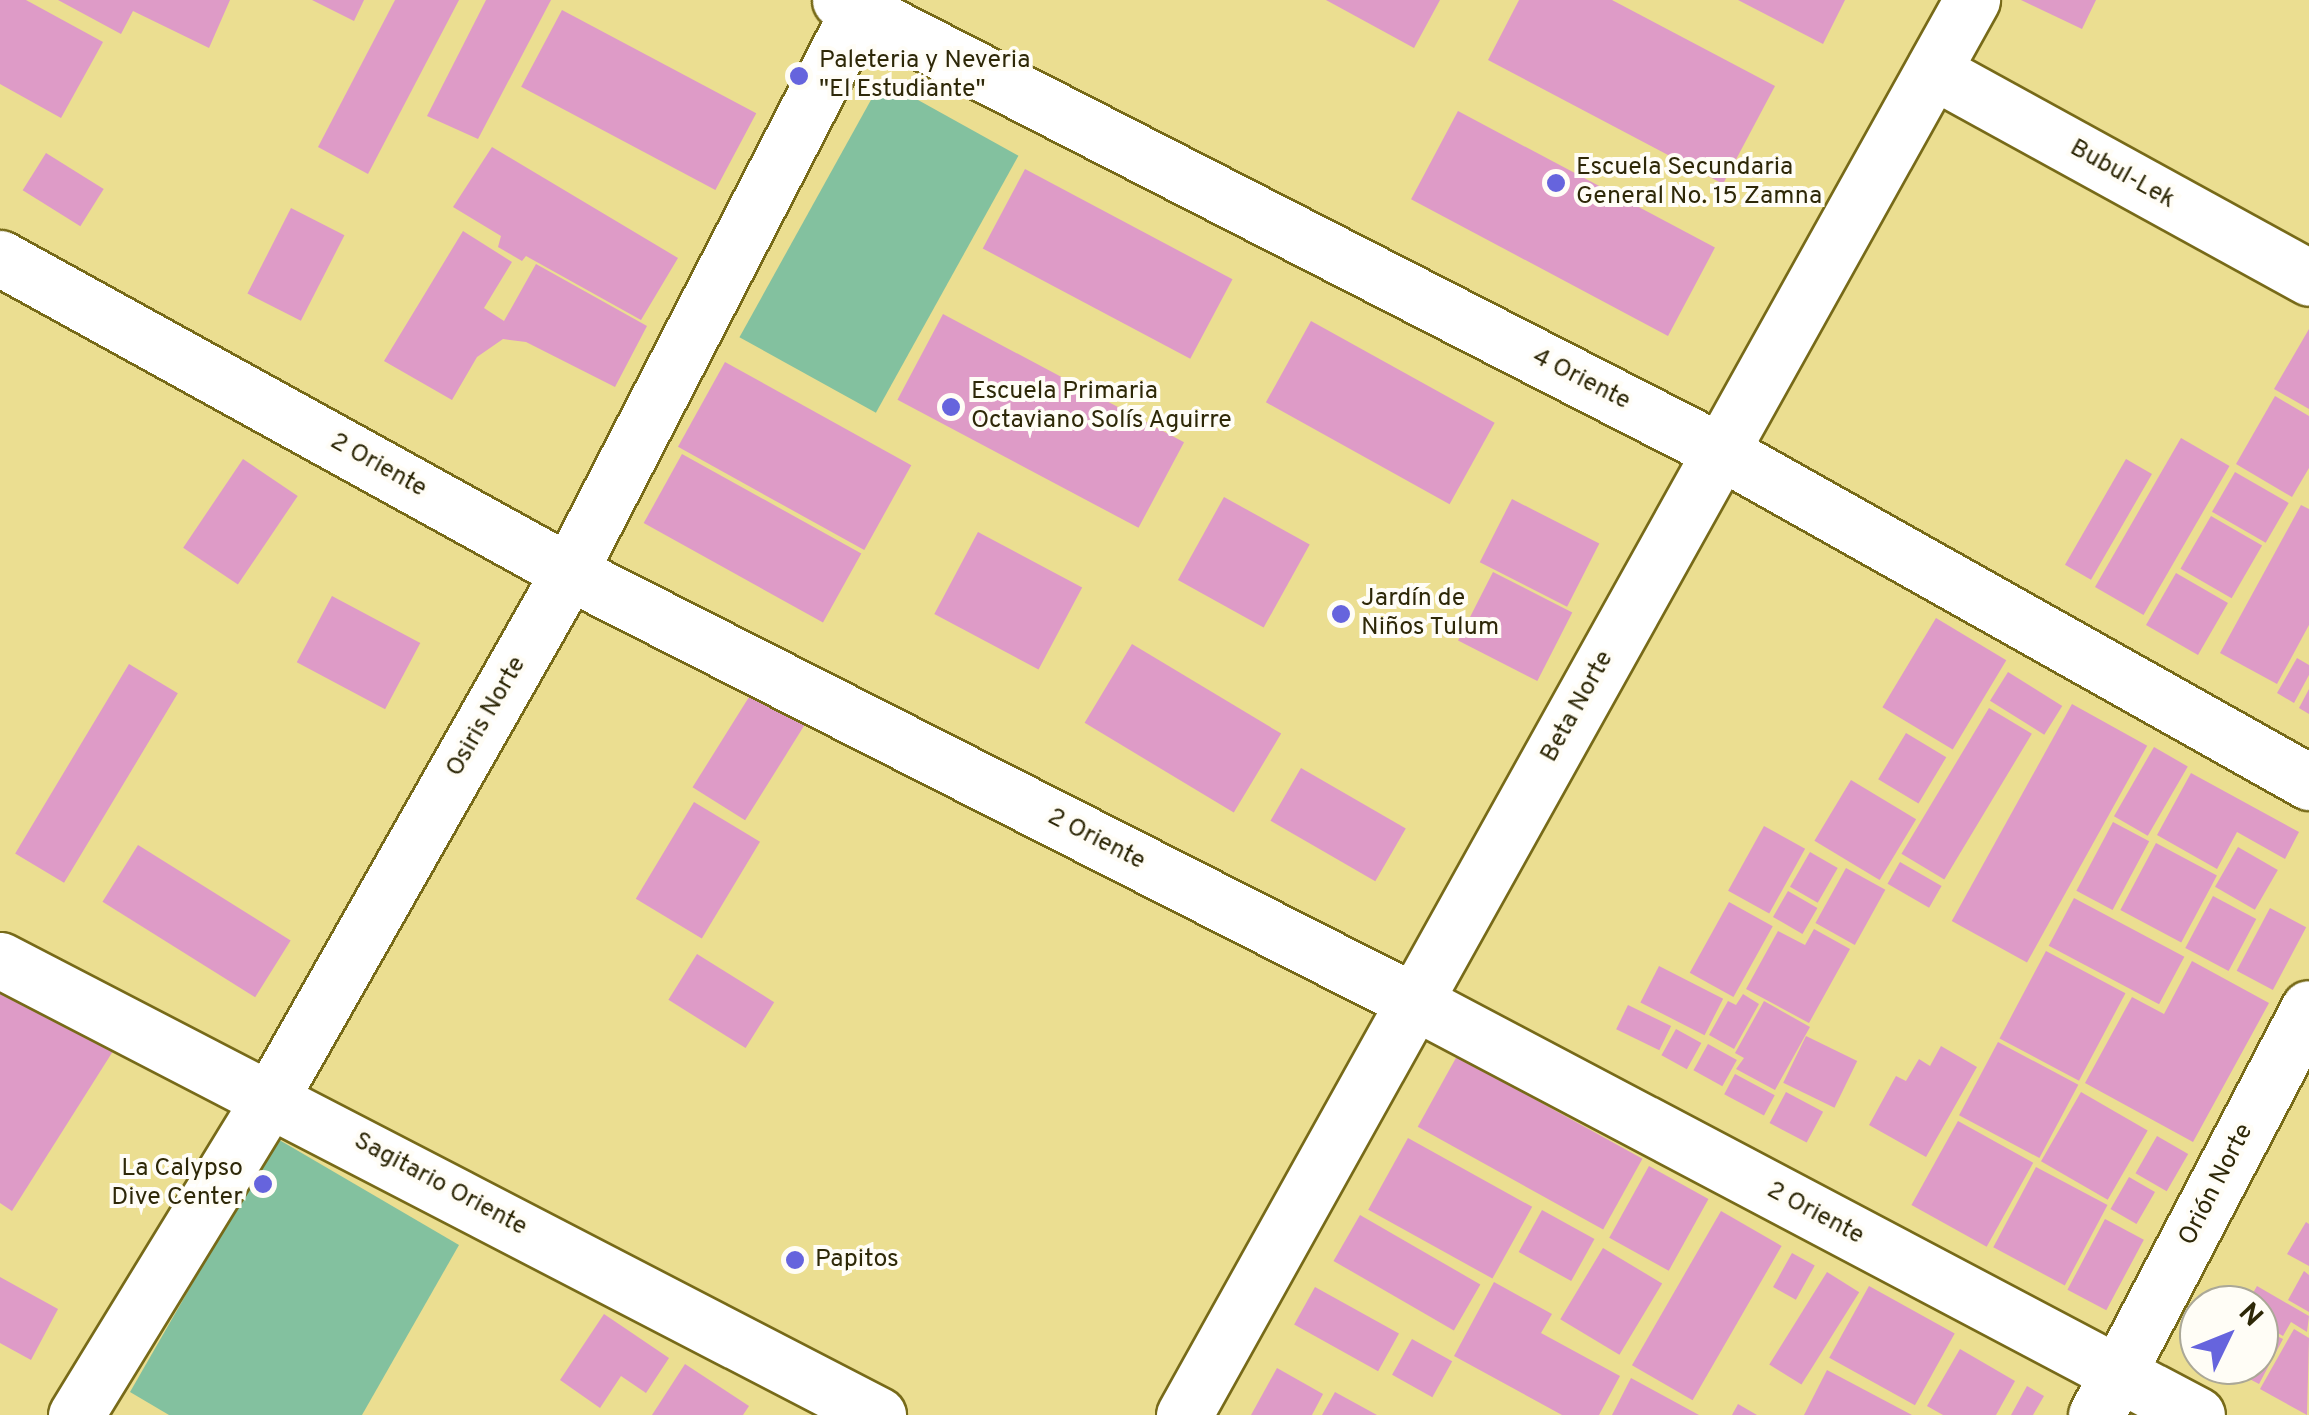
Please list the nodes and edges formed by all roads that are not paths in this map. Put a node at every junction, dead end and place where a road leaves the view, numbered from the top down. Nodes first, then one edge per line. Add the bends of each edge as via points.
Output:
1 (1972, 0) edge
2 (854, 3) edge
3 (1935, 72) junction
4 (0, 258) edge
5 (2309, 278) edge
6 (1718, 450) junction
7 (570, 572) junction
8 (2309, 782) edge
9 (0, 960) edge
10 (1417, 1004) junction
11 (2309, 1008) edge
12 (271, 1097) junction
13 (2108, 1394) edge
14 (76, 1415) edge
15 (878, 1415) edge
16 (1184, 1415) edge
17 (2197, 1415) edge

1 - 3 street, Beta Norte
2 - 6 street, 4 Oriente
2 - 7 street, Osiris Norte
3 - 5 street, Bubul-Lek
3 - 6 street, Beta Norte
4 - 7 street, 2 Oriente
6 - 8 street, 4 Oriente
6 - 10 street, Beta Norte
7 - 10 street, 2 Oriente
7 - 12 street, Osiris Norte
9 - 12 street, Sagitario Oriente
10 - 13 street, 2 Oriente
10 - 16 street, Beta Norte
11 - 13 street, Orión Norte
12 - 14 street, Osiris Norte
12 - 15 street, Sagitario Oriente
13 - 17 street, 2 Oriente

